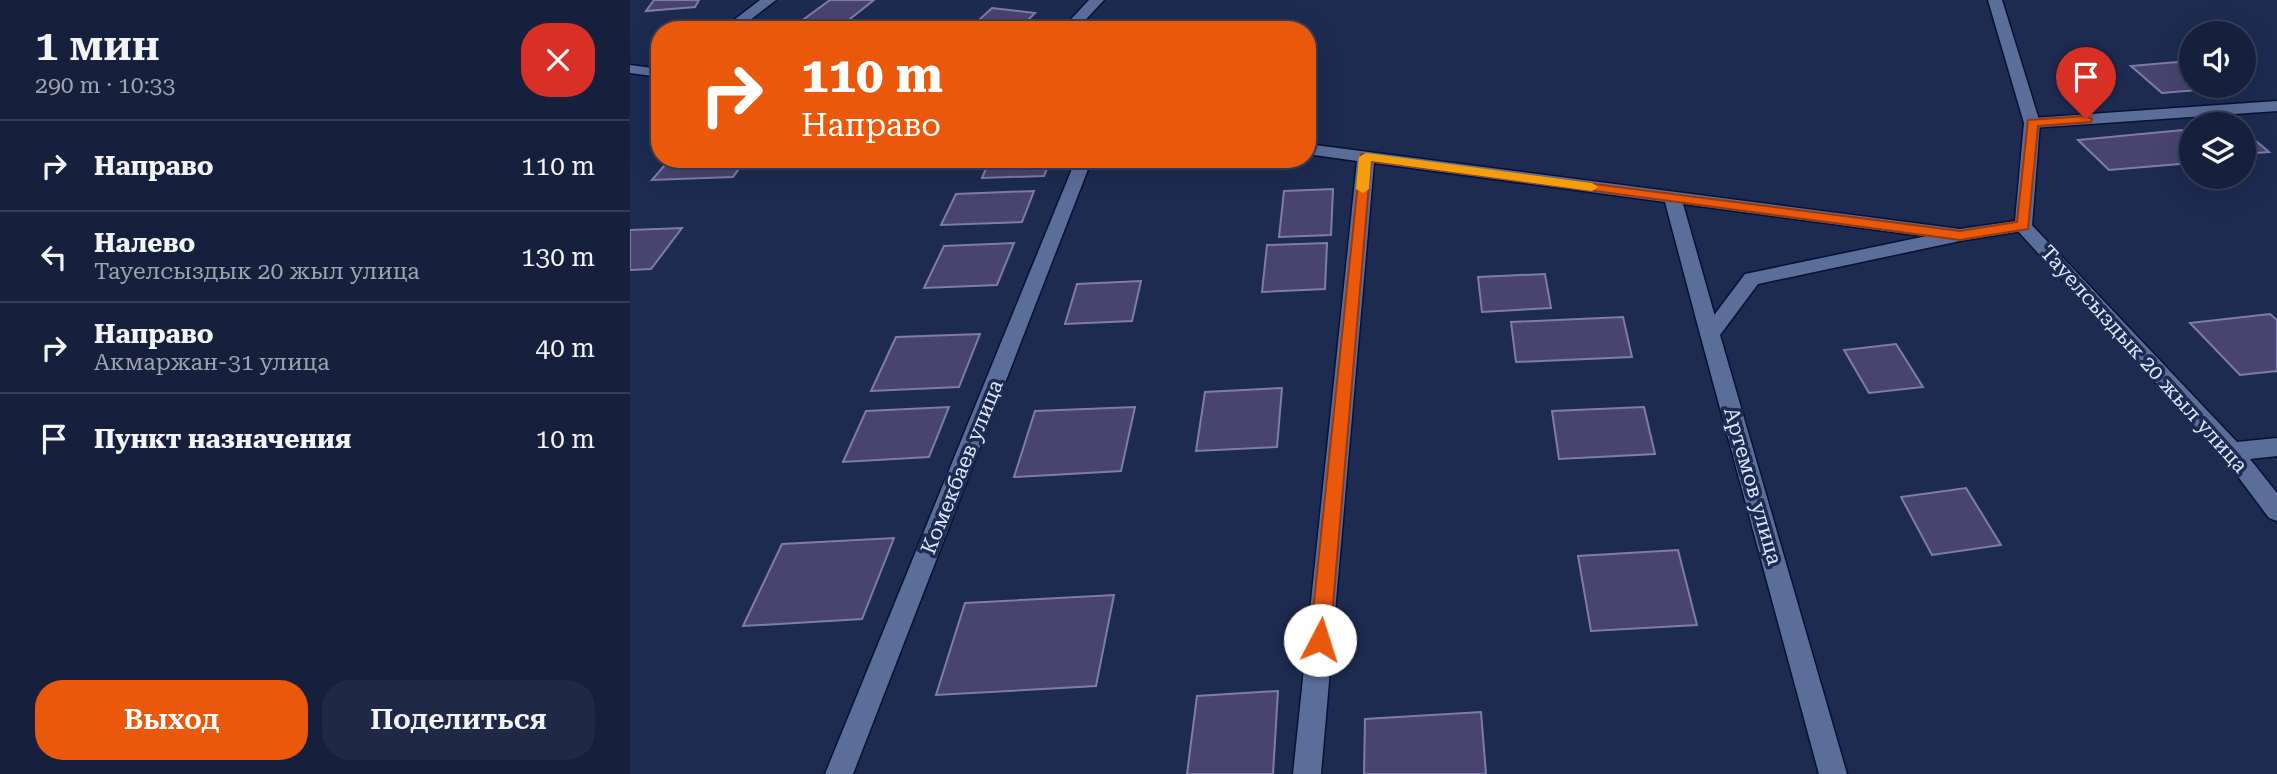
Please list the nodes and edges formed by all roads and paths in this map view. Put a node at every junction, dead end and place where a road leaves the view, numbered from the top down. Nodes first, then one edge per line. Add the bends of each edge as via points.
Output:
1 (769, 0) edge
2 (1097, 0) edge
3 (1995, 0) edge
4 (740, 21) edge
5 (1077, 21) edge
6 (630, 69) edge
7 (651, 72) edge
8 (2277, 106) edge
9 (2032, 123) junction
10 (1316, 150) edge
11 (1366, 157) junction
12 (1080, 168) edge
13 (1672, 197) junction
14 (2023, 226) junction
15 (1960, 235) junction
16 (1710, 334) junction
17 (2277, 447) edge
18 (2232, 452) junction
19 (2277, 511) edge
20 (839, 774) edge
21 (1307, 774) edge
22 (1833, 774) edge

1 - 4 street
2 - 5 street
3 - 9 street, Тауелсыздык 20 жыл улица
6 - 7 street
8 - 9 street
9 - 14 street, Тауелсыздык 20 жыл улица
10 - 11 street
11 - 13 street
11 - 21 street
12 - 20 street, Комекбаев улица
13 - 15 street
13 - 16 street, Артемов улица
14 - 15 street
14 - 18 street, Тауелсыздык 20 жыл улица
15 - 16 street via 1752,279
16 - 22 street, Артемов улица
17 - 18 street
18 - 19 street, Тауелсыздык 20 жыл улица

